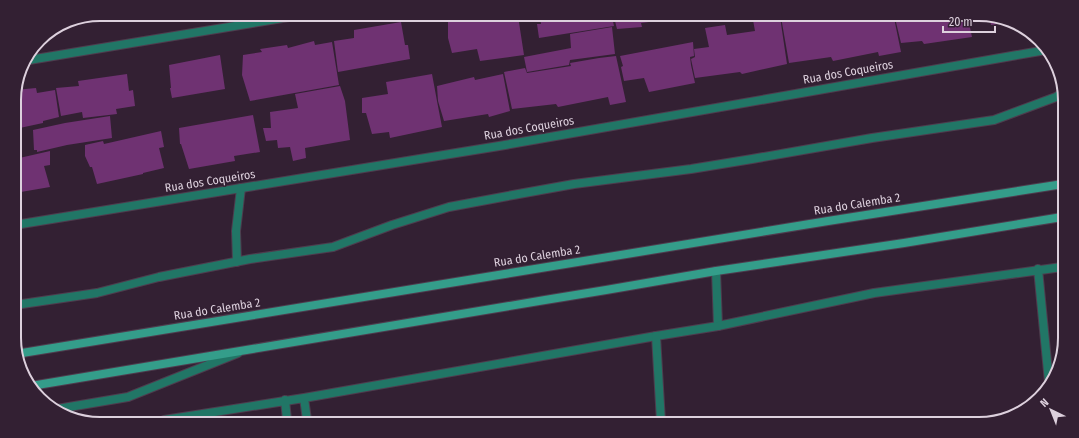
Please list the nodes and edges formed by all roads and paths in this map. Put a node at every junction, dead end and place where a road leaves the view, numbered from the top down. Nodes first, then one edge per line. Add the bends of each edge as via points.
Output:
1 (265, 21) edge
2 (1041, 51) edge
3 (32, 60) edge
4 (1058, 96) edge
5 (1058, 185) edge
6 (241, 188) junction
7 (1058, 218) edge
8 (21, 224) edge
9 (237, 262) junction
10 (1058, 267) edge
11 (1038, 270) junction
12 (716, 271) junction
13 (21, 304) edge
14 (718, 326) junction
15 (656, 336) junction
16 (244, 351) junction
17 (23, 353) edge
18 (1048, 376) edge
19 (37, 385) edge
20 (304, 398) junction
21 (285, 400) junction
22 (63, 408) edge
23 (182, 417) edge
24 (287, 417) edge
25 (307, 417) edge
26 (660, 417) edge

1 - 3 street
2 - 6 street, Rua dos Coqueiros via 499,146
4 - 9 street via 994,120 692,169 574,184 449,207 333,247
5 - 17 main road, Rua do Calemba 2
6 - 8 street, Rua dos Coqueiros
6 - 9 street via 236,231
7 - 12 main road
9 - 13 street via 159,277 97,293
10 - 11 street
11 - 14 street via 874,294
11 - 18 street
12 - 14 street
12 - 16 main road
14 - 15 street
15 - 20 street
15 - 26 street
16 - 19 main road
16 - 22 street via 128,397
20 - 21 street
20 - 25 street
21 - 23 street
21 - 24 street

